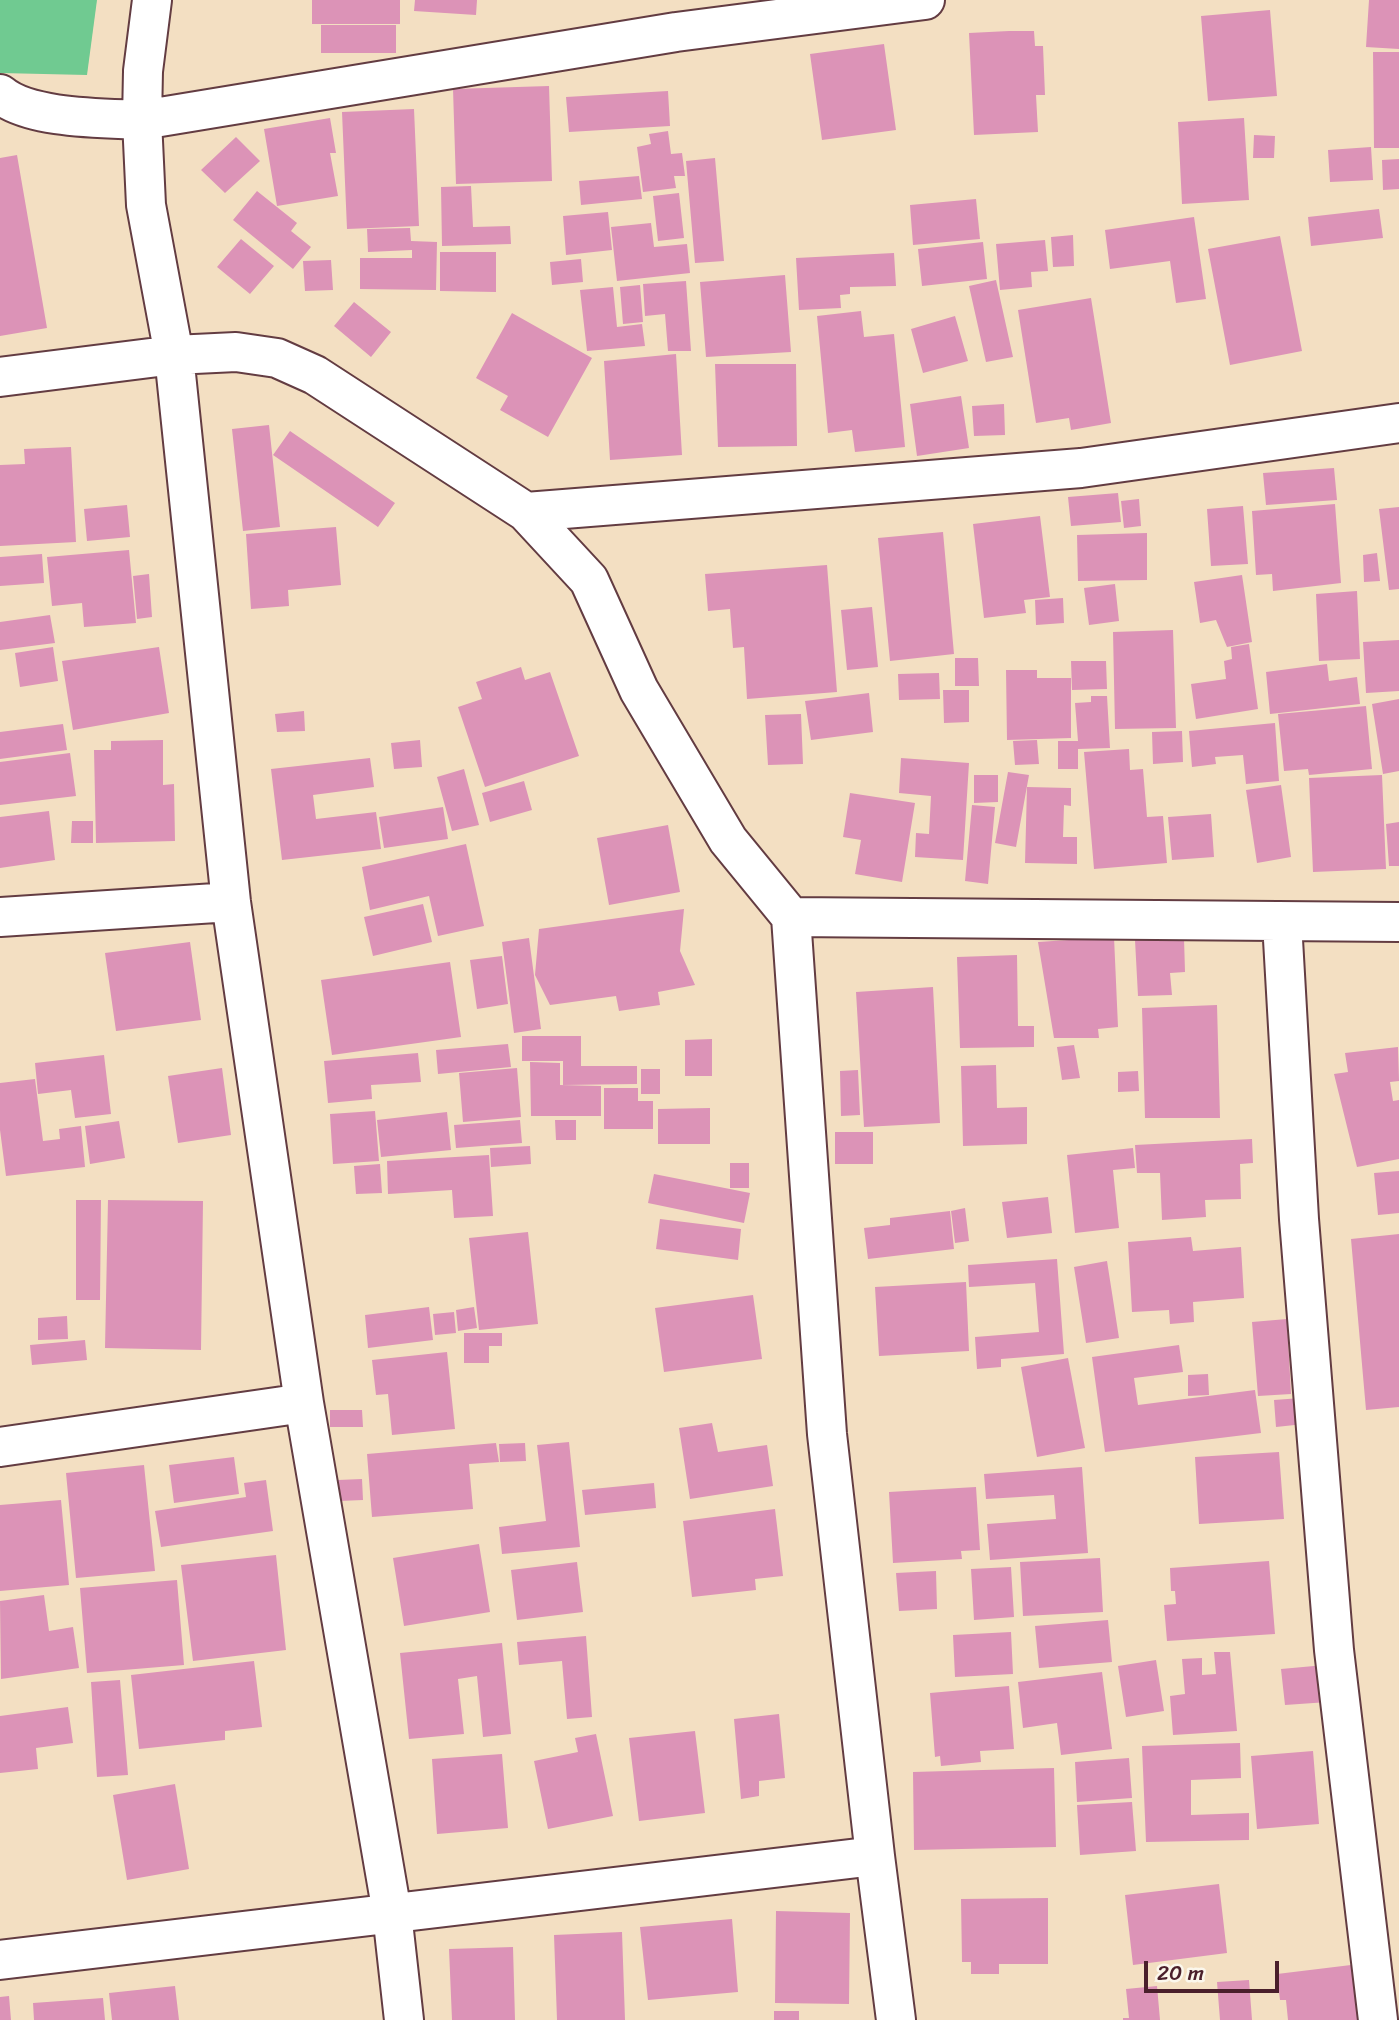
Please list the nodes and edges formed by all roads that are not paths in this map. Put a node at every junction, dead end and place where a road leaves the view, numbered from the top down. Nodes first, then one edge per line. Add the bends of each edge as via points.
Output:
1 (152, 0) edge
2 (925, 0) edge
3 (677, 16) edge
4 (0, 94) edge
5 (142, 120) junction
6 (174, 355) junction
7 (0, 377) edge
8 (1399, 423) edge
9 (526, 512) junction
10 (231, 902) junction
11 (0, 917) edge
12 (791, 917) junction
13 (1282, 922) junction
14 (1399, 922) edge
15 (304, 1403) junction
16 (0, 1447) edge
17 (875, 1856) junction
18 (392, 1913) junction
19 (0, 1960) edge
20 (404, 2020) edge
21 (896, 2020) edge
22 (1378, 2020) edge

1 - 5 street
2 - 3 street
3 - 5 street
4 - 5 street via 9,102 67,116
5 - 6 street via 146,205
6 - 7 street
6 - 9 street via 236,352 277,358 315,374
6 - 10 street
8 - 9 street via 1081,468
9 - 12 street via 589,580 639,690 721,828
10 - 11 street
10 - 15 street
12 - 13 street
12 - 17 street via 827,1434
13 - 14 street
13 - 22 street via 1299,1219 1334,1650
15 - 16 street
15 - 18 street
17 - 18 street
17 - 21 street
18 - 19 street
18 - 20 street

